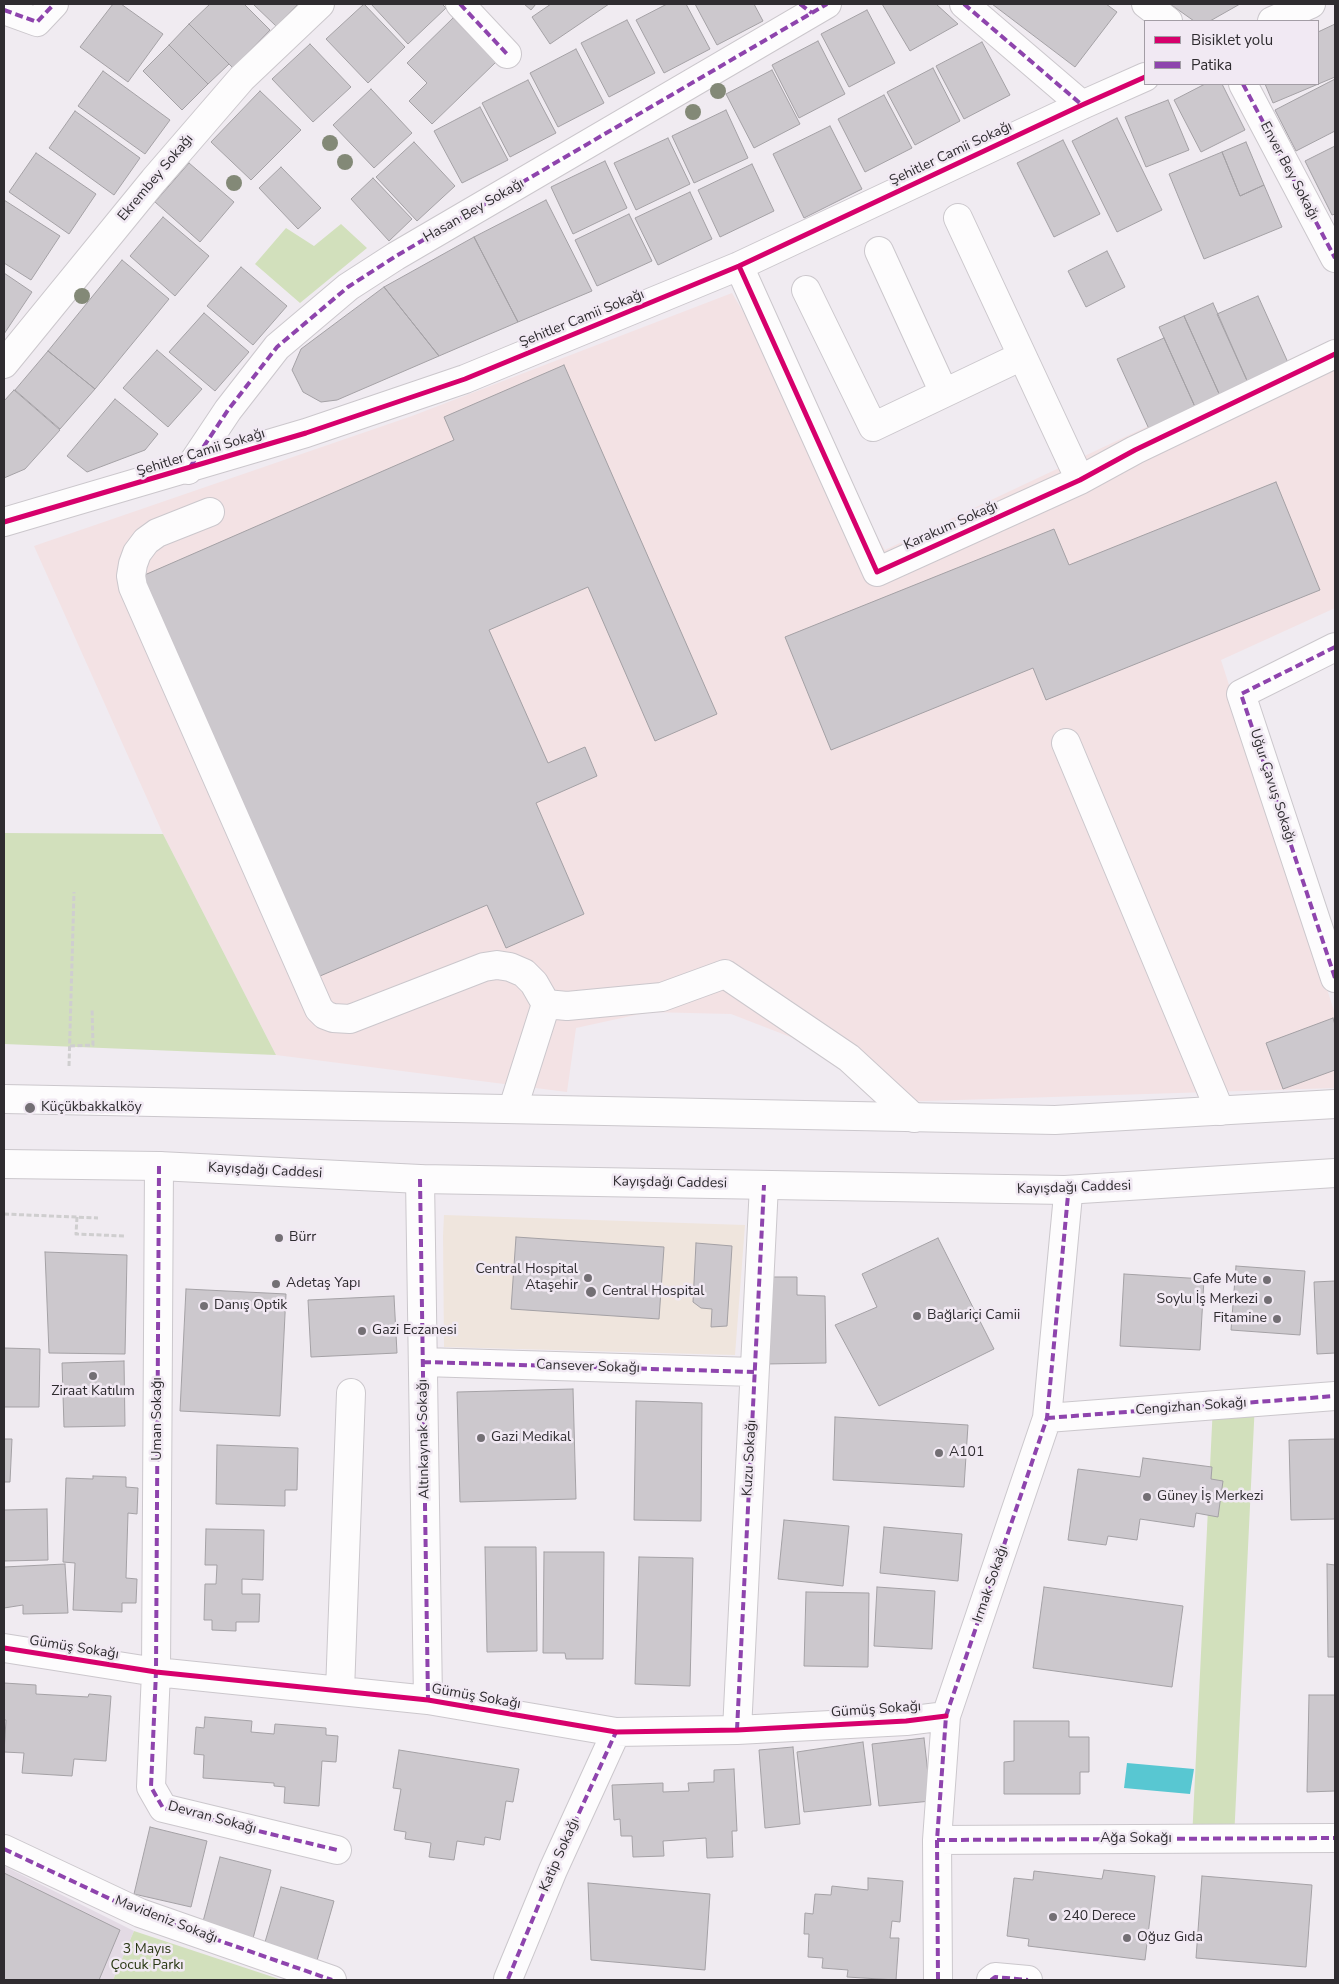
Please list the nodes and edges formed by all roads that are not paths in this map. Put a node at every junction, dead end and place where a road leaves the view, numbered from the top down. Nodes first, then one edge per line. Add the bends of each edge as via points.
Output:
1 (54, 4) edge
2 (320, 4) edge
3 (460, 4) edge
4 (964, 4) edge
5 (1146, 4) edge
6 (1311, 4) edge
7 (813, 7) edge
8 (4, 10) edge
9 (1167, 20) edge
10 (1274, 20) edge
11 (507, 54) dead end
12 (1144, 77) edge
13 (1245, 85) edge
14 (1082, 105) junction
15 (958, 218) dead end
16 (879, 251) dead end
17 (1335, 258) edge
18 (739, 266) junction
19 (806, 290) dead end
20 (1335, 354) edge
21 (1022, 356) junction
22 (4, 364) edge
23 (944, 393) junction
24 (188, 470) junction
25 (1080, 480) junction
26 (210, 512) dead end
27 (4, 522) edge
28 (1335, 647) edge
29 (1066, 743) dead end
30 (1335, 978) edge
31 (546, 1004) junction
32 (4, 1099) edge
33 (1335, 1104) edge
34 (513, 1108) junction
35 (1220, 1111) junction
36 (914, 1118) junction
37 (4, 1164) edge
38 (159, 1166) junction
39 (1335, 1173) edge
40 (420, 1179) junction
41 (764, 1185) junction
42 (1065, 1190) junction
43 (423, 1362) junction
44 (754, 1372) junction
45 (351, 1393) dead end
46 (1335, 1396) edge
47 (1047, 1418) junction
48 (4, 1648) edge
49 (156, 1672) junction
50 (340, 1691) junction
51 (428, 1700) junction
52 (946, 1716) junction
53 (737, 1730) junction
54 (616, 1732) junction
55 (1335, 1838) edge
56 (938, 1840) junction
57 (4, 1850) edge
58 (337, 1850) dead end
59 (332, 1980) edge
60 (509, 1980) edge
61 (938, 1980) edge
62 (991, 1980) edge
63 (1028, 1980) edge

1 - 8 street via 37,22
2 - 22 street, Ekrembey Sokağı via 236,86 154,180
3 - 11 street
4 - 14 street
5 - 9 street
6 - 10 street
7 - 24 street, Hasan Bey Sokağı via 348,287 277,346
12 - 14 street, Şehitler Camii Sokağı
13 - 17 street, Enver Bey Sokağı
14 - 18 street, Şehitler Camii Sokağı
15 - 21 street
16 - 23 street
18 - 24 street, Şehitler Camii Sokağı via 465,379 306,434
18 - 25 street, Karakum Sokağı via 877,572
19 - 23 street via 873,427
20 - 25 street, Karakum Sokağı via 1135,450
21 - 23 street
21 - 25 street
24 - 27 street, Şehitler Camii Sokağı
26 - 31 street via 157,533 146,541 133,564 133,587 319,1009 333,1018 350,1019 484,967 497,965 524,973 534,982
28 - 30 street, Uğur Çavuş Sokağı via 1241,694
29 - 35 street
31 - 34 street
31 - 36 street via 567,1006 662,997 725,974 849,1058
32 - 34 street
33 - 35 street
34 - 36 street
35 - 36 street via 1055,1120
37 - 38 street, Kayışdağı Caddesi
38 - 40 street, Kayışdağı Caddesi
38 - 49 street, Uman Sokağı
39 - 42 street, Kayışdağı Caddesi
40 - 41 street, Kayışdağı Caddesi
40 - 43 street, Altınkaynak Sokağı
41 - 42 street, Kayışdağı Caddesi
41 - 44 street, Kuzu Sokağı
42 - 47 street, Irmak Sokağı via 1068,1195
43 - 44 street, Cansever Sokağı
43 - 51 street, Altınkaynak Sokağı
44 - 53 street, Kuzu Sokağı
45 - 50 street
46 - 47 street, Cengizhan Sokağı
47 - 52 street, Irmak Sokağı
48 - 49 street, Gümüş Sokağı
49 - 50 street, Gümüş Sokağı
49 - 58 street, Devran Sokağı via 152,1787 163,1808
50 - 51 street, Gümüş Sokağı
51 - 54 street, Gümüş Sokağı
52 - 53 street, Gümüş Sokağı
52 - 56 street, Irmak Sokağı
53 - 54 street, Gümüş Sokağı
54 - 60 street, Katip Sokağı via 553,1870
55 - 56 street, Ağa Sokağı
56 - 61 street, Irmak Sokağı
57 - 59 street, Mavideniz Sokağı via 140,1913
62 - 63 street via 995,1977

